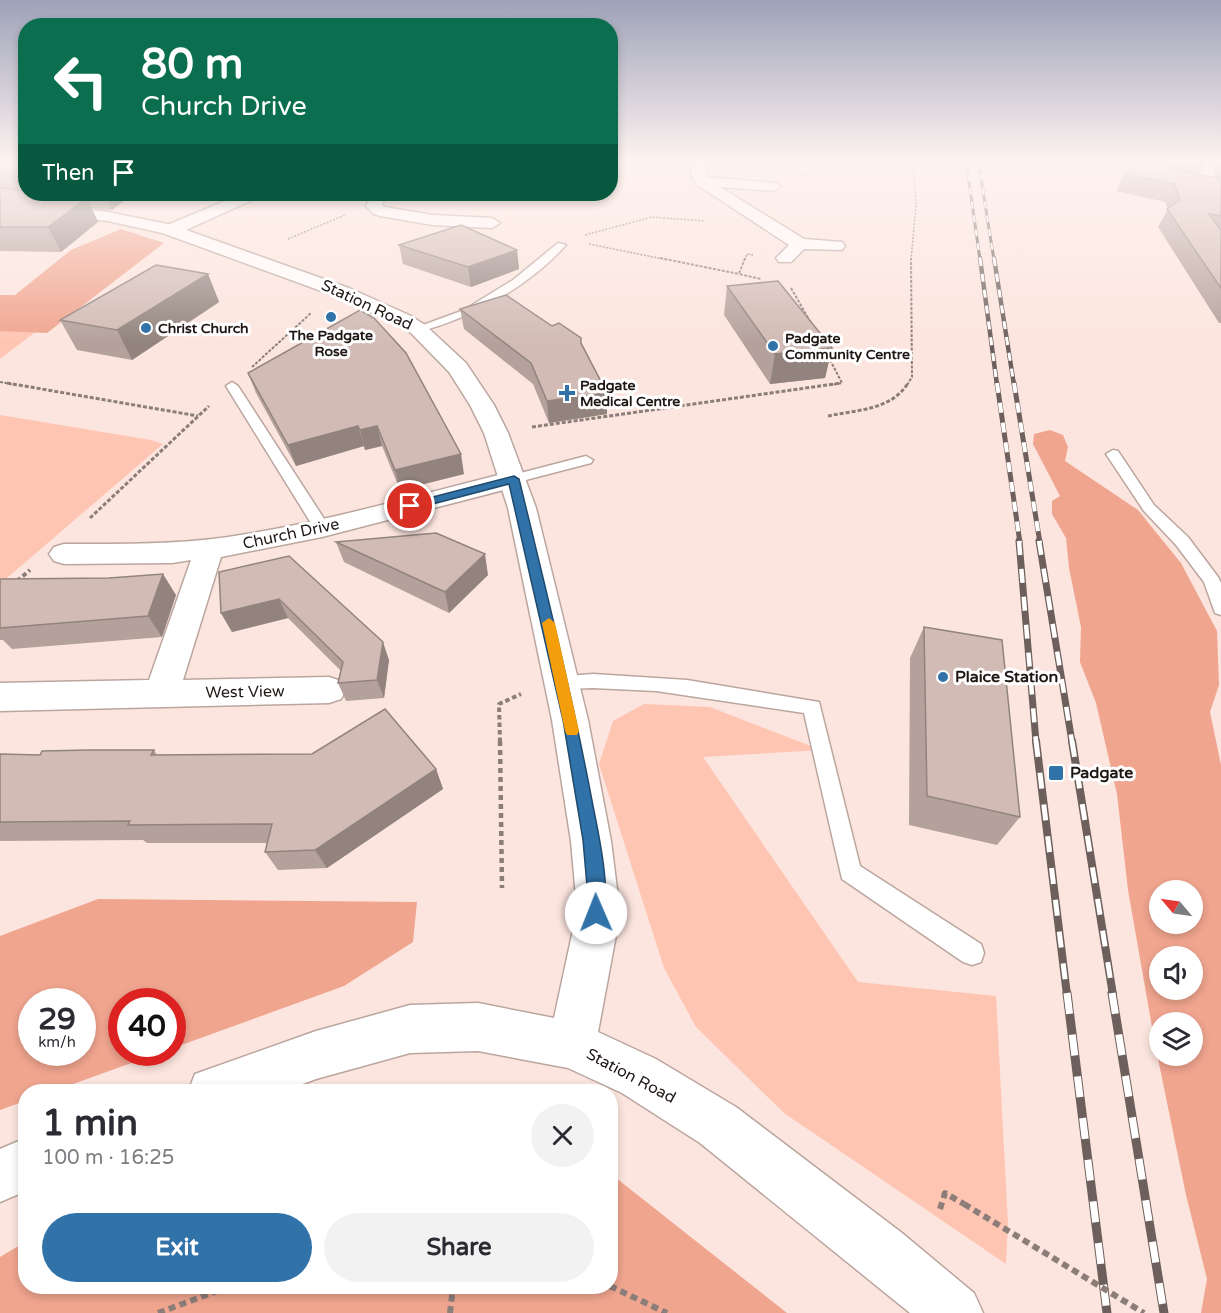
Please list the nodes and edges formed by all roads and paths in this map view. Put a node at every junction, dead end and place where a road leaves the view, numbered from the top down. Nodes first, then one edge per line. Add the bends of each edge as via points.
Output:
1 (135, 221) edge
2 (191, 221) edge
3 (328, 221) edge
4 (458, 221) edge
5 (637, 221) edge
6 (764, 221) edge
7 (914, 221) edge
8 (492, 223) dead end
9 (171, 230) junction
10 (284, 240) dead end
11 (566, 242) junction
12 (800, 244) junction
13 (836, 246) dead end
14 (785, 258) joint
15 (739, 274) junction
16 (771, 282) edge
17 (781, 285) edge
18 (342, 292) junction
19 (418, 329) junction
20 (814, 330) edge
21 (826, 351) edge
22 (0, 382) edge
23 (232, 386) junction
24 (199, 416) junction
25 (828, 416) dead end
26 (496, 432) junction
27 (1113, 454) dead end
28 (586, 460) dead end
29 (514, 479) junction
30 (83, 525) dead end
31 (322, 528) junction
32 (209, 549) junction
33 (64, 554) dead end
34 (36, 565) dead end
35 (15, 582) edge
36 (1221, 609) edge
37 (562, 682) junction
38 (329, 690) dead end
39 (162, 694) junction
40 (0, 697) edge
41 (502, 888) dead end
42 (972, 953) dead end
43 (572, 1045) junction
44 (235, 1084) edge
45 (18, 1168) edge
46 (0, 1176) edge
47 (940, 1209) dead end
48 (618, 1290) edge
49 (209, 1294) edge
50 (452, 1294) edge
51 (159, 1313) edge
52 (450, 1313) edge
53 (667, 1313) edge
54 (954, 1313) edge
55 (1144, 1313) edge

1 - 9 street, Station Road
2 - 9 street
3 - 10 path
4 - 8 street
5 - 11 path
6 - 12 street
7 - 25 path via 910,268 912,377 903,392 888,403
9 - 18 street, Station Road
11 - 15 path
11 - 19 lane via 517,282 468,312
12 - 13 street
12 - 14 street
14 - 15 path via 747,254
15 - 16 path
17 - 20 path via 792,288
18 - 19 street, Station Road
18 - 23 path via 314,310
19 - 26 street, Station Road via 458,368
21 - 26 path via 842,382
22 - 24 path
23 - 24 path
23 - 31 lane
24 - 30 path
26 - 29 street, Station Road
27 - 36 lane via 1149,508 1182,541 1212,581
28 - 29 lane
29 - 31 street, Church Drive
29 - 37 street, Station Road
31 - 32 street, Church Drive
32 - 33 street, Church Drive
32 - 39 street
34 - 35 path
37 - 41 path via 499,704
37 - 42 lane via 593,680 699,689 812,707 850,872
37 - 43 street, Station Road via 591,840 597,897 595,930
38 - 39 street, West View
39 - 40 street, West View
43 - 44 street via 478,1027 410,1029 316,1055
43 - 54 street, Station Road via 639,1076 718,1125
45 - 46 street
47 - 55 path, bridge via 945,1193
48 - 53 path
49 - 51 path
50 - 52 path

